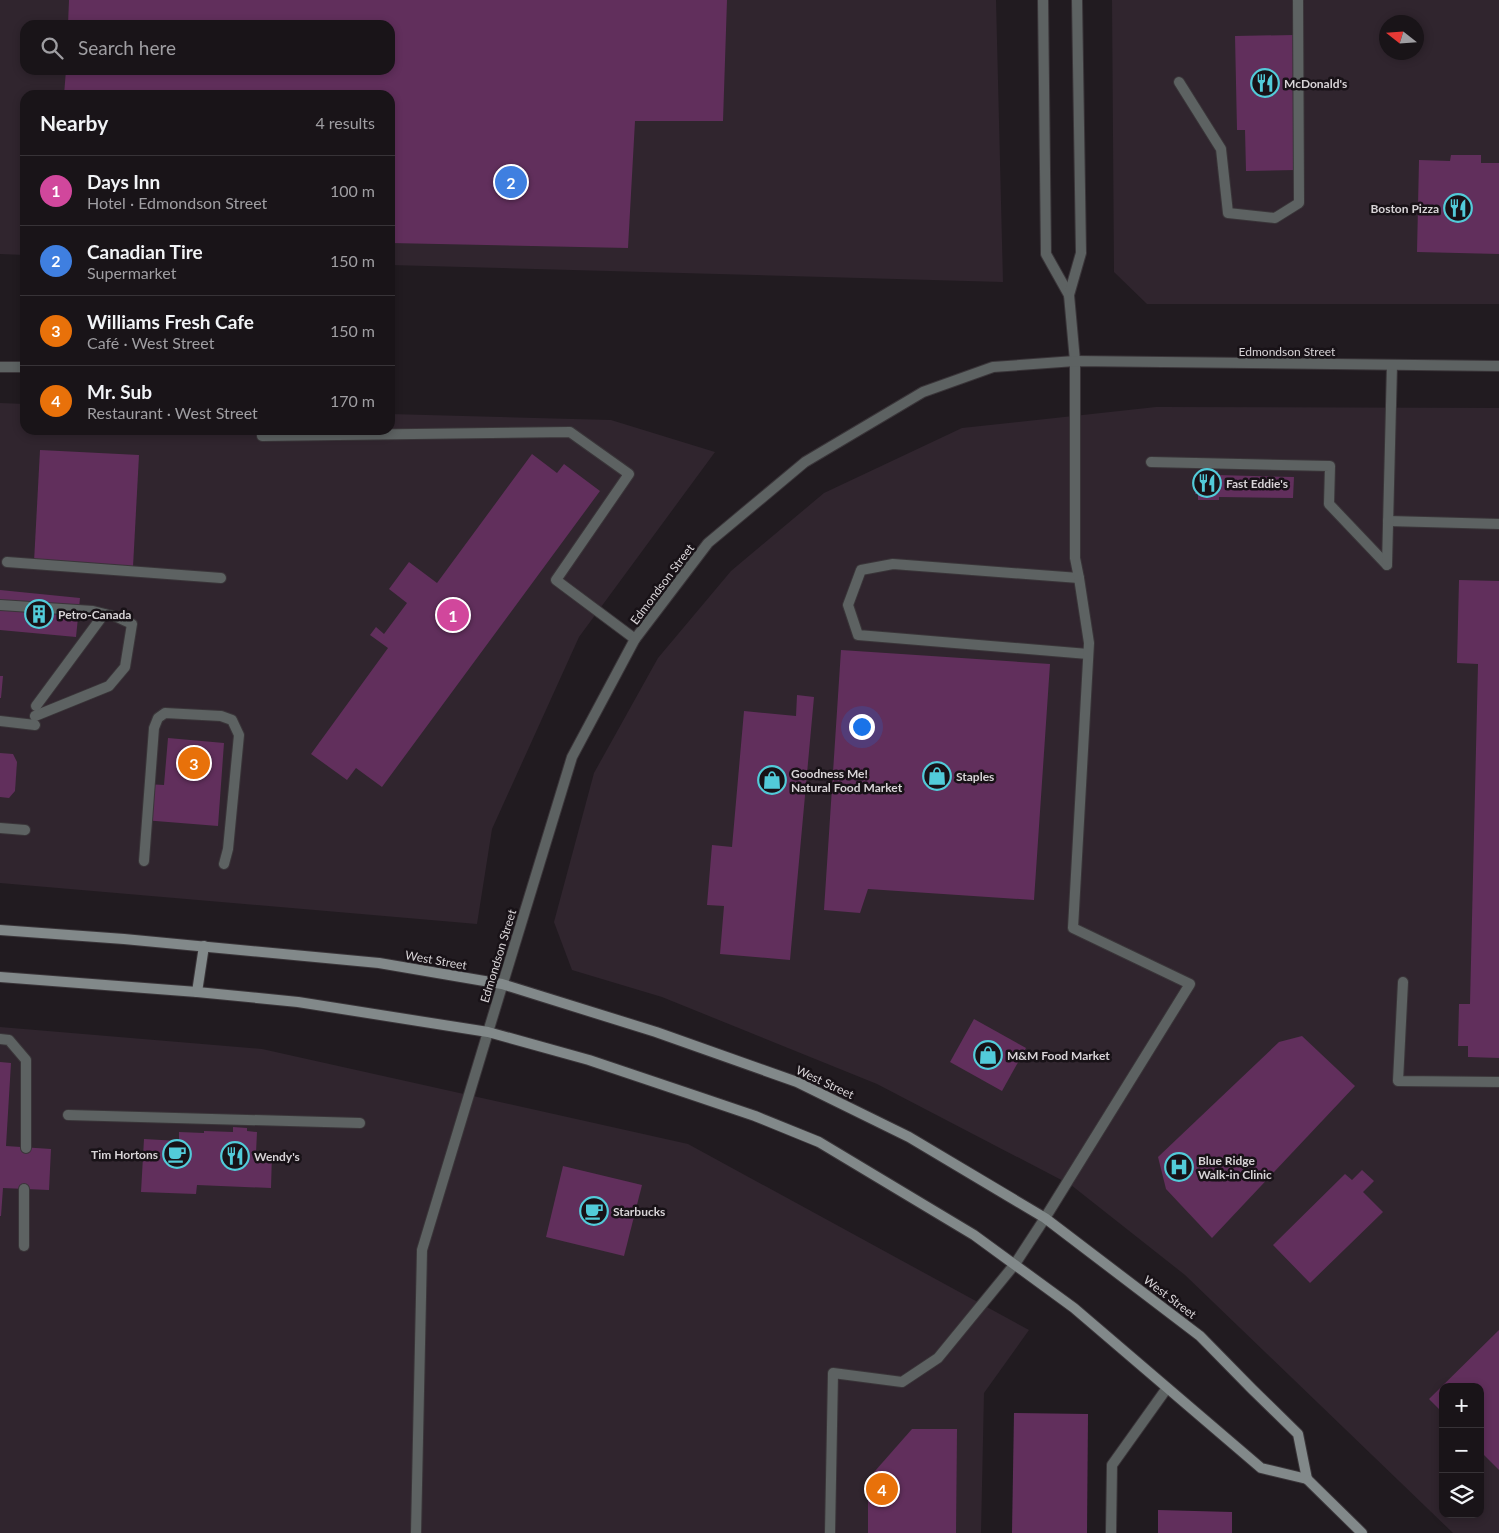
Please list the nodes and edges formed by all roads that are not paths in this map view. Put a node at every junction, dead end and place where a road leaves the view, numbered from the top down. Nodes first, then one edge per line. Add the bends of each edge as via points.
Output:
1 (1043, 0) edge
2 (1077, 0) edge
3 (1298, 0) edge
4 (1179, 82) dead end
5 (1069, 295) junction
6 (1075, 362) junction
7 (1392, 365) junction
8 (1499, 366) edge
9 (0, 367) edge
10 (20, 367) edge
11 (395, 434) edge
12 (262, 435) edge
13 (339, 435) edge
14 (1151, 462) dead end
15 (1388, 521) junction
16 (1499, 524) edge
17 (6, 562) dead end
18 (221, 578) dead end
19 (1079, 578) junction
20 (0, 605) edge
21 (104, 614) junction
22 (636, 639) junction
23 (1088, 654) junction
24 (36, 706) dead end
25 (0, 722) edge
26 (0, 828) edge
27 (25, 830) dead end
28 (144, 861) dead end
29 (224, 864) dead end
30 (0, 930) edge
31 (204, 946) junction
32 (0, 977) edge
33 (1403, 982) dead end
34 (502, 984) junction
35 (197, 992) junction
36 (488, 1032) junction
37 (0, 1039) edge
38 (1499, 1082) edge
39 (68, 1115) dead end
40 (360, 1123) dead end
41 (26, 1148) dead end
42 (24, 1189) dead end
43 (1045, 1218) junction
44 (24, 1246) dead end
45 (1015, 1264) junction
46 (1167, 1388) junction
47 (1307, 1479) junction
48 (416, 1533) edge
49 (830, 1533) edge
50 (1110, 1533) edge
51 (1362, 1533) edge

1 - 5 street via 1046,254
2 - 5 street via 1081,253
3 - 4 street via 1299,203 1275,218 1228,214 1221,149
5 - 6 street
6 - 7 street, Edmondson Street
6 - 19 street via 1075,558
6 - 22 street, Edmondson Street via 993,367 923,392 805,462 708,543
7 - 8 street, Edmondson Street
7 - 15 street
9 - 10 street
11 - 22 street via 570,432 628,474 556,580
12 - 13 street
14 - 15 street via 1330,466 1329,504 1386,566
15 - 16 street
17 - 18 street
19 - 23 street
19 - 23 street via 893,564 861,570 848,606 858,635
20 - 21 street
21 - 24 street
21 - 25 street via 132,624 125,667 109,686 35,721
22 - 34 street, Edmondson Street via 572,758
23 - 43 street via 1073,928 1190,984
26 - 27 street
28 - 29 street via 154,728 158,718 165,713 221,716 232,720 239,735
30 - 31 main road, West Street
31 - 34 main road, West Street via 379,963
31 - 35 main road
32 - 35 main road
33 - 38 street via 1398,1081
34 - 36 street, Edmondson Street
34 - 43 main road, West Street via 656,1032 798,1082 909,1137
35 - 36 main road via 298,1002
36 - 45 main road via 589,1060 754,1116 819,1142 974,1235
36 - 48 street, Edmondson Street via 422,1250
37 - 41 street via 9,1040 26,1060
39 - 40 street
42 - 44 street
43 - 45 street
43 - 47 main road, West Street via 1200,1336 1298,1434
45 - 46 main road via 1074,1308
45 - 49 street via 938,1358 902,1382 833,1373
46 - 47 main road via 1261,1468
46 - 50 street via 1112,1464
47 - 51 main road

